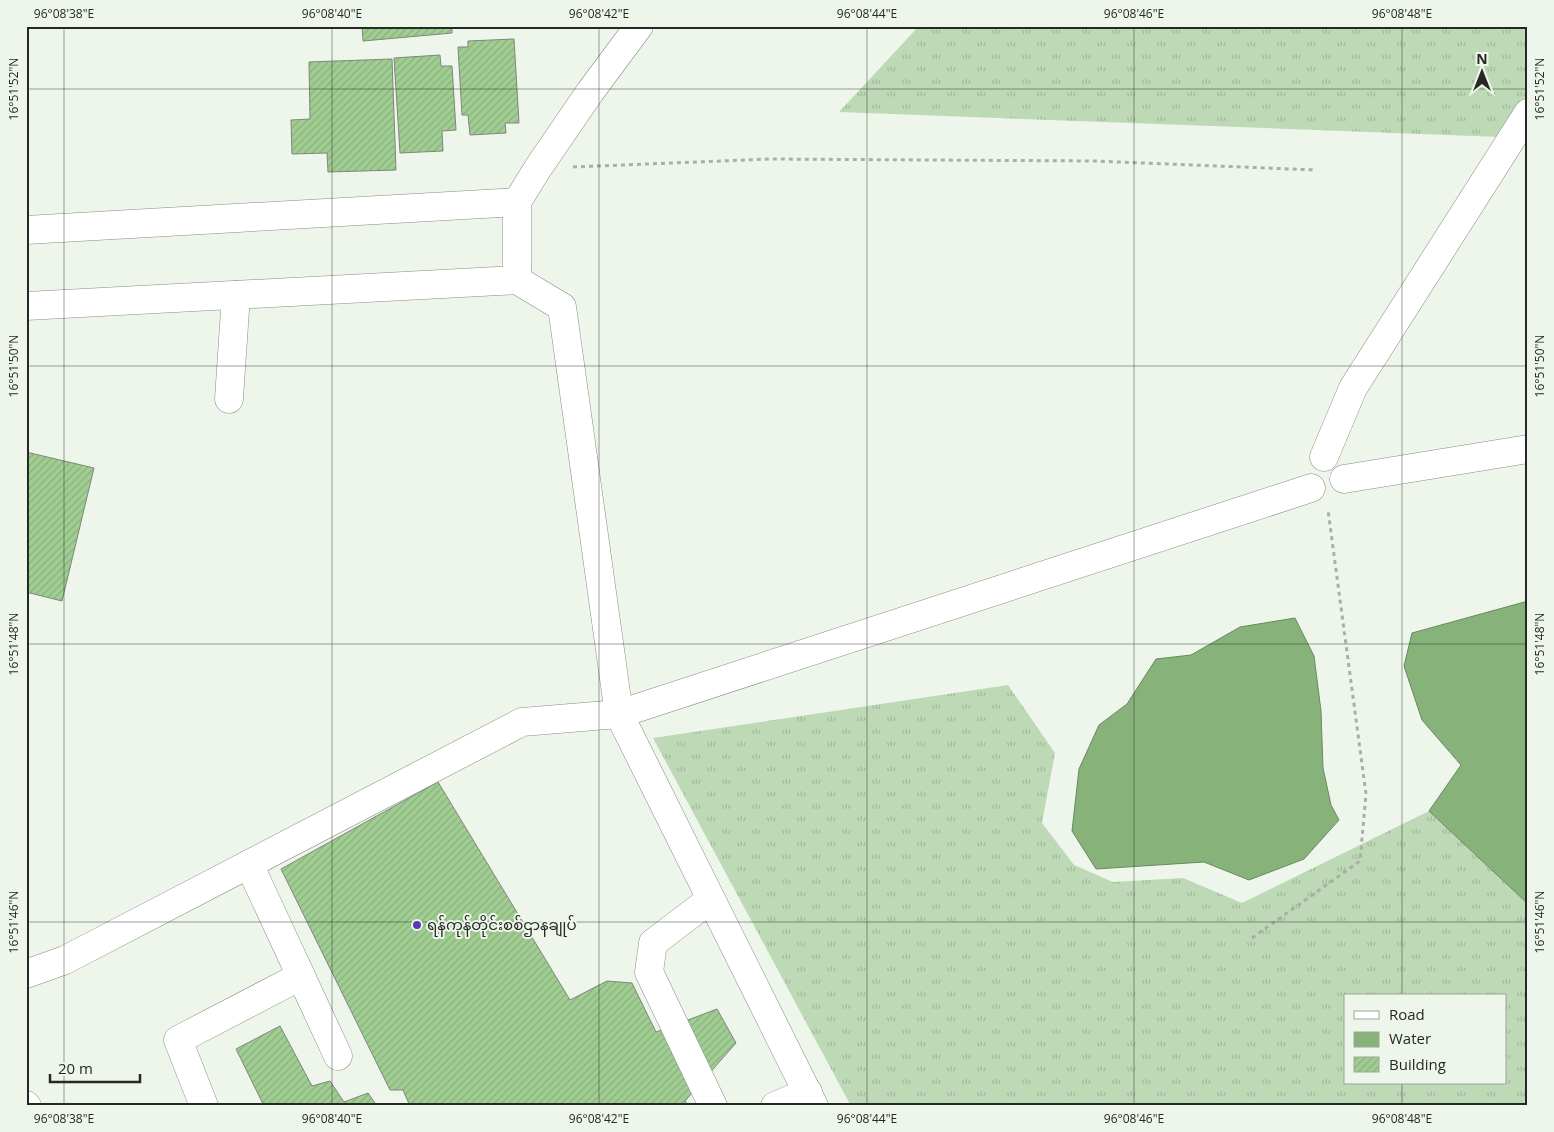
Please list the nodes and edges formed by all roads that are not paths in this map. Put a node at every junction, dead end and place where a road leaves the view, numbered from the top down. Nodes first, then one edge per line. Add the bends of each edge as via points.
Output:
1 (638, 26) edge
2 (1528, 113) edge
3 (518, 202) junction
4 (26, 230) edge
5 (518, 280) junction
6 (236, 295) junction
7 (26, 306) edge
8 (229, 399) dead end
9 (1528, 449) edge
10 (1327, 487) junction
11 (618, 714) junction
12 (249, 864) junction
13 (711, 899) junction
14 (26, 974) edge
15 (301, 976) junction
16 (338, 1056) dead end
17 (811, 1099) edge
18 (204, 1106) edge
19 (713, 1106) edge
20 (775, 1106) edge

1 - 3 lane via 538,168
2 - 10 lane via 1353,388 1324,457 1332,458 1344,470
3 - 4 lane
3 - 5 lane
5 - 6 lane
5 - 11 lane via 562,307
6 - 7 lane
6 - 8 lane
9 - 10 lane
10 - 11 lane
11 - 12 lane via 522,722
11 - 13 lane
12 - 14 lane via 65,960
12 - 15 lane
13 - 17 lane
13 - 19 lane via 653,943 649,972
15 - 16 lane
15 - 18 lane via 178,1040
17 - 20 lane

